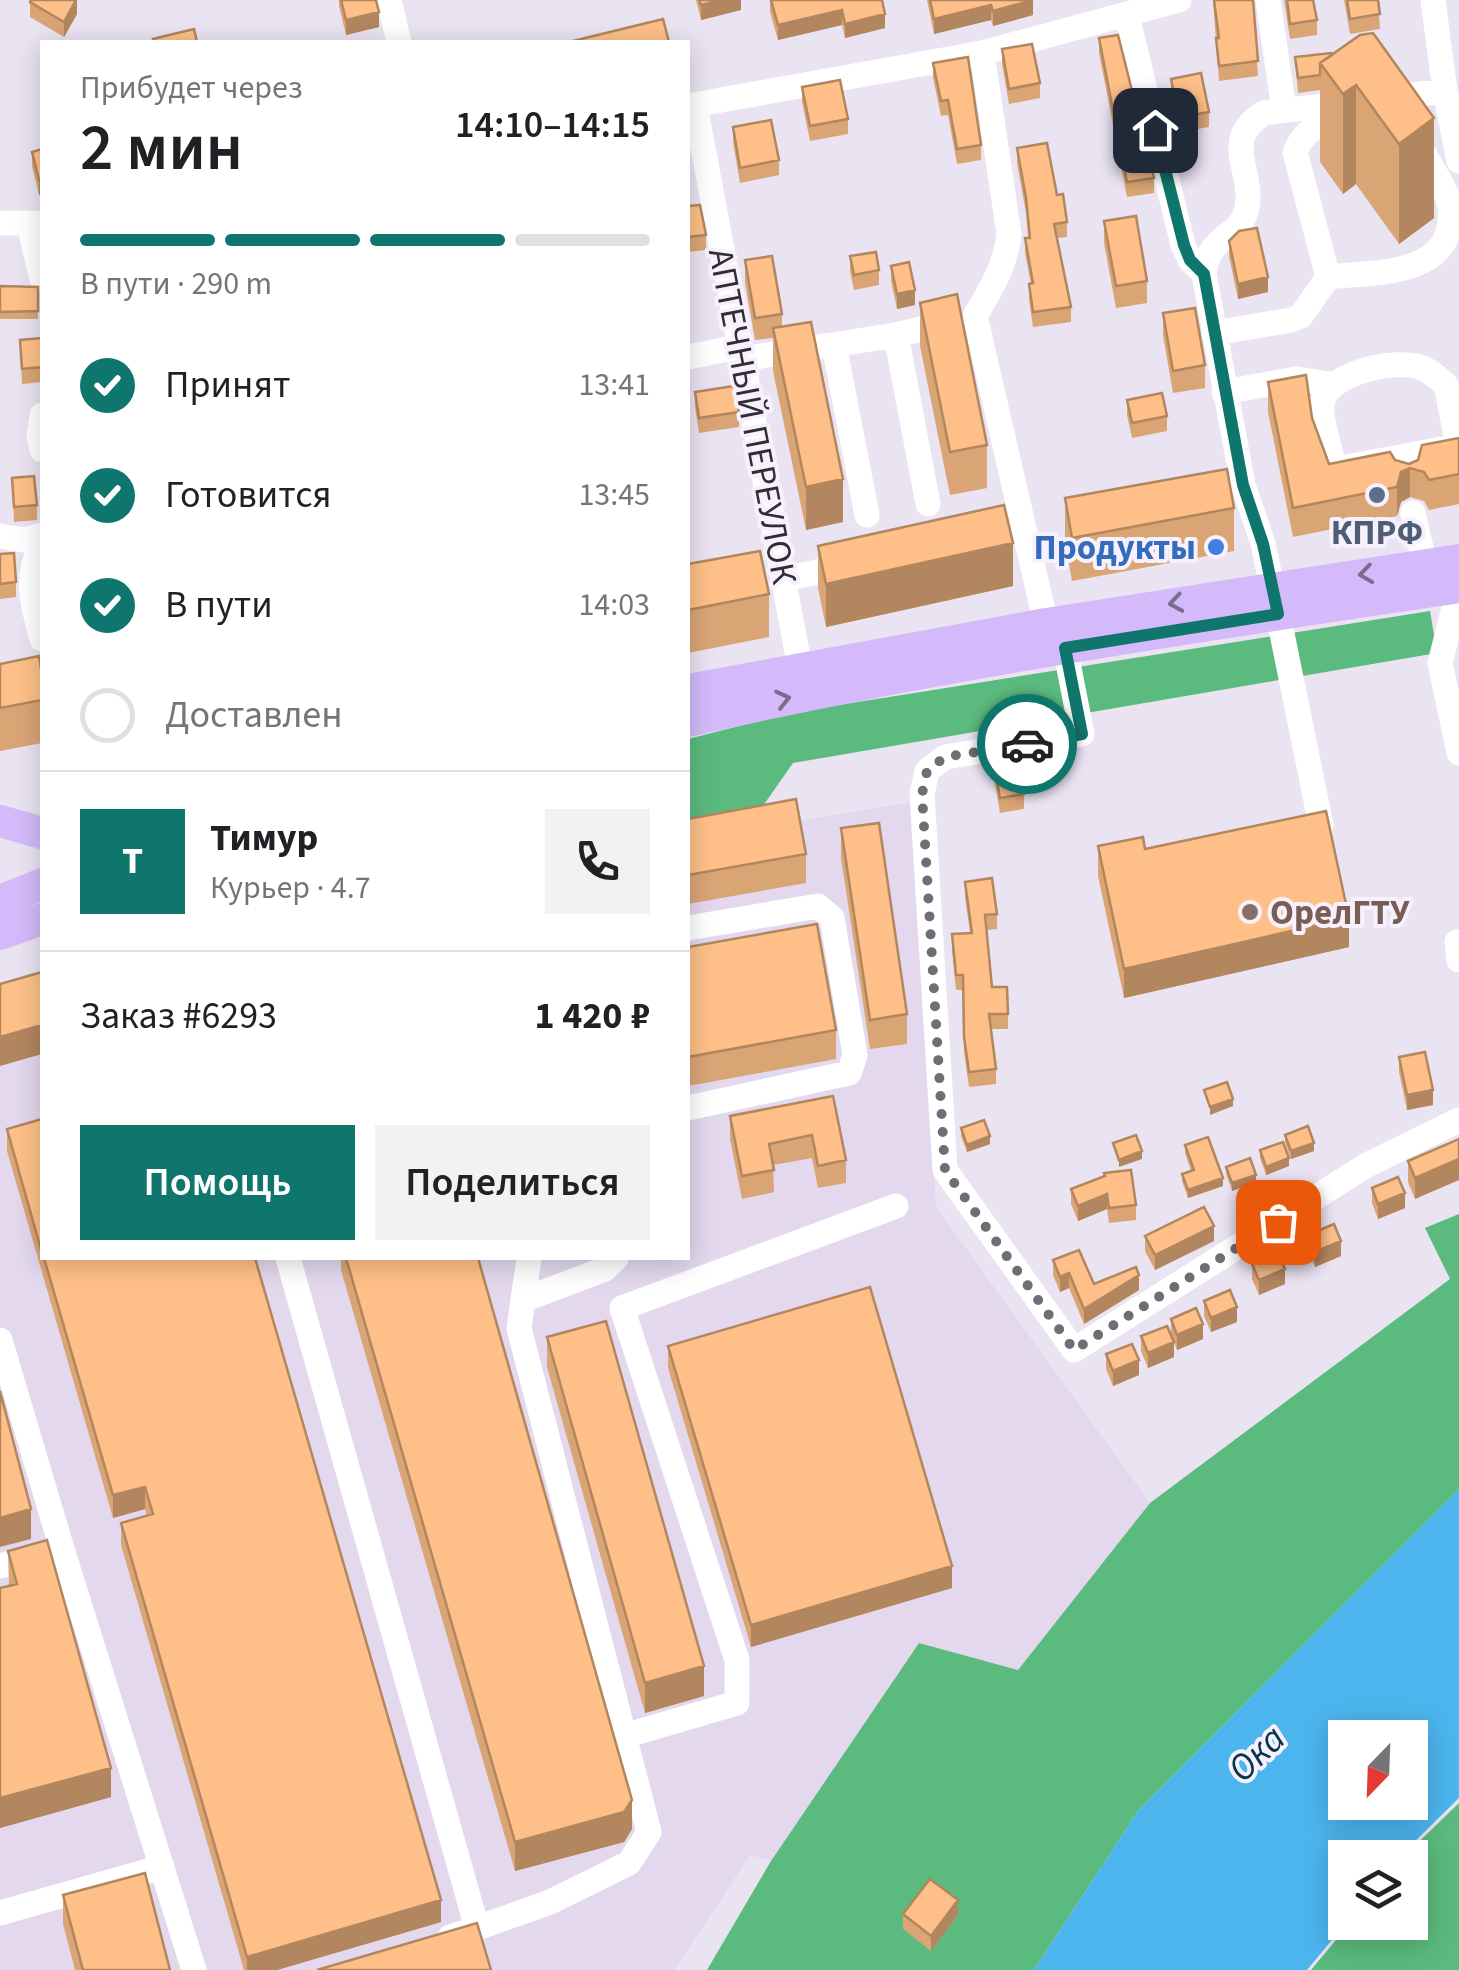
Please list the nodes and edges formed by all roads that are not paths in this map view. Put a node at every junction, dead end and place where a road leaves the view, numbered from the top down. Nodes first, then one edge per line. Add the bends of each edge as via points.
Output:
1 (390, 0) edge
2 (1179, 0) edge
3 (1268, 0) edge
4 (1434, 0) edge
5 (1127, 16) junction
6 (399, 40) edge
7 (982, 53) junction
8 (1445, 90) junction
9 (691, 106) edge
10 (1284, 110) junction
11 (1459, 161) edge
12 (0, 223) edge
13 (36, 224) edge
14 (40, 261) edge
15 (1204, 274) junction
16 (1328, 277) junction
17 (976, 316) junction
18 (1214, 333) junction
19 (896, 335) junction
20 (834, 345) junction
21 (740, 353) junction
22 (690, 357) edge
23 (1330, 384) junction
24 (1224, 392) junction
25 (928, 504) dead end
26 (1413, 513) dead end
27 (867, 515) dead end
28 (0, 536) edge
29 (40, 537) edge
30 (40, 544) edge
31 (877, 559) edge
32 (1425, 565) junction
33 (778, 575) junction
34 (1459, 580) edge
35 (1275, 601) junction
36 (40, 632) edge
37 (1055, 636) junction
38 (800, 668) junction
39 (690, 690) edge
40 (690, 721) edge
41 (1459, 752) edge
42 (0, 821) edge
43 (1321, 825) edge
44 (40, 831) edge
45 (40, 885) edge
46 (0, 902) edge
47 (40, 919) edge
48 (690, 928) edge
49 (0, 934) edge
50 (690, 1108) edge
51 (1459, 1120) edge
52 (896, 1206) dead end
53 (289, 1260) edge
54 (529, 1260) edge
55 (614, 1260) edge
56 (523, 1300) junction
57 (0, 1340) edge
58 (62, 1549) junction
59 (0, 1566) edge
60 (624, 1736) junction
61 (162, 1867) junction
62 (0, 1913) edge
63 (477, 1928) junction
64 (426, 1944) edge
65 (194, 1970) edge

1 - 6 street
2 - 5 street
3 - 10 street
4 - 8 street
5 - 7 street
5 - 15 street via 1184,245
7 - 9 street
7 - 17 street via 1009,234 999,274
8 - 10 street
8 - 11 street
9 - 21 street, АПТЕЧНЫЙ ПЕРЕУЛОК
10 - 15 street via 1264,113 1244,129 1245,216 1214,245
12 - 13 street
13 - 14 street
15 - 18 street
16 - 16 street via 1295,152 1314,126 1385,115 1412,134 1448,199 1445,244 1420,263
16 - 18 street via 1301,316
17 - 19 street
17 - 37 street via 1014,529
18 - 24 street
19 - 20 street
19 - 25 street
20 - 21 street
20 - 27 street
21 - 22 street
21 - 33 street, АПТЕЧНЫЙ ПЕРЕУЛОК
23 - 23 street via 1406,364 1426,368 1446,385 1458,446 1404,468 1335,469 1320,404
23 - 24 street via 1296,379
24 - 35 street
26 - 32 street
28 - 29 street
30 - 36 street via 30,594
31 - 33 street
32 - 34 main road
32 -> 35 main road
33 - 38 street, АПТЕЧНЫЙ ПЕРЕУЛОК
34 - 35 main road
34 - 41 street via 1440,663
35 - 37 main road
35 - 43 street
37 - 38 main road
40 -> 37 main road
37 - 51 street via 1082,734 945,757 927,771 922,794 945,1170 1074,1350 1367,1165
38 - 39 main road
42 - 44 main road
45 - 46 main road
47 - 49 main road
48 - 50 street via 818,906 832,918 855,1054 849,1073
52 - 60 street via 622,1308 737,1660 737,1704
53 - 63 street
54 - 56 street
55 - 56 street
56 - 60 street via 519,1328
57 - 58 street
58 - 59 street
58 - 61 street
60 - 63 street via 649,1832 629,1863
61 - 62 street
61 - 65 street
63 - 64 street

